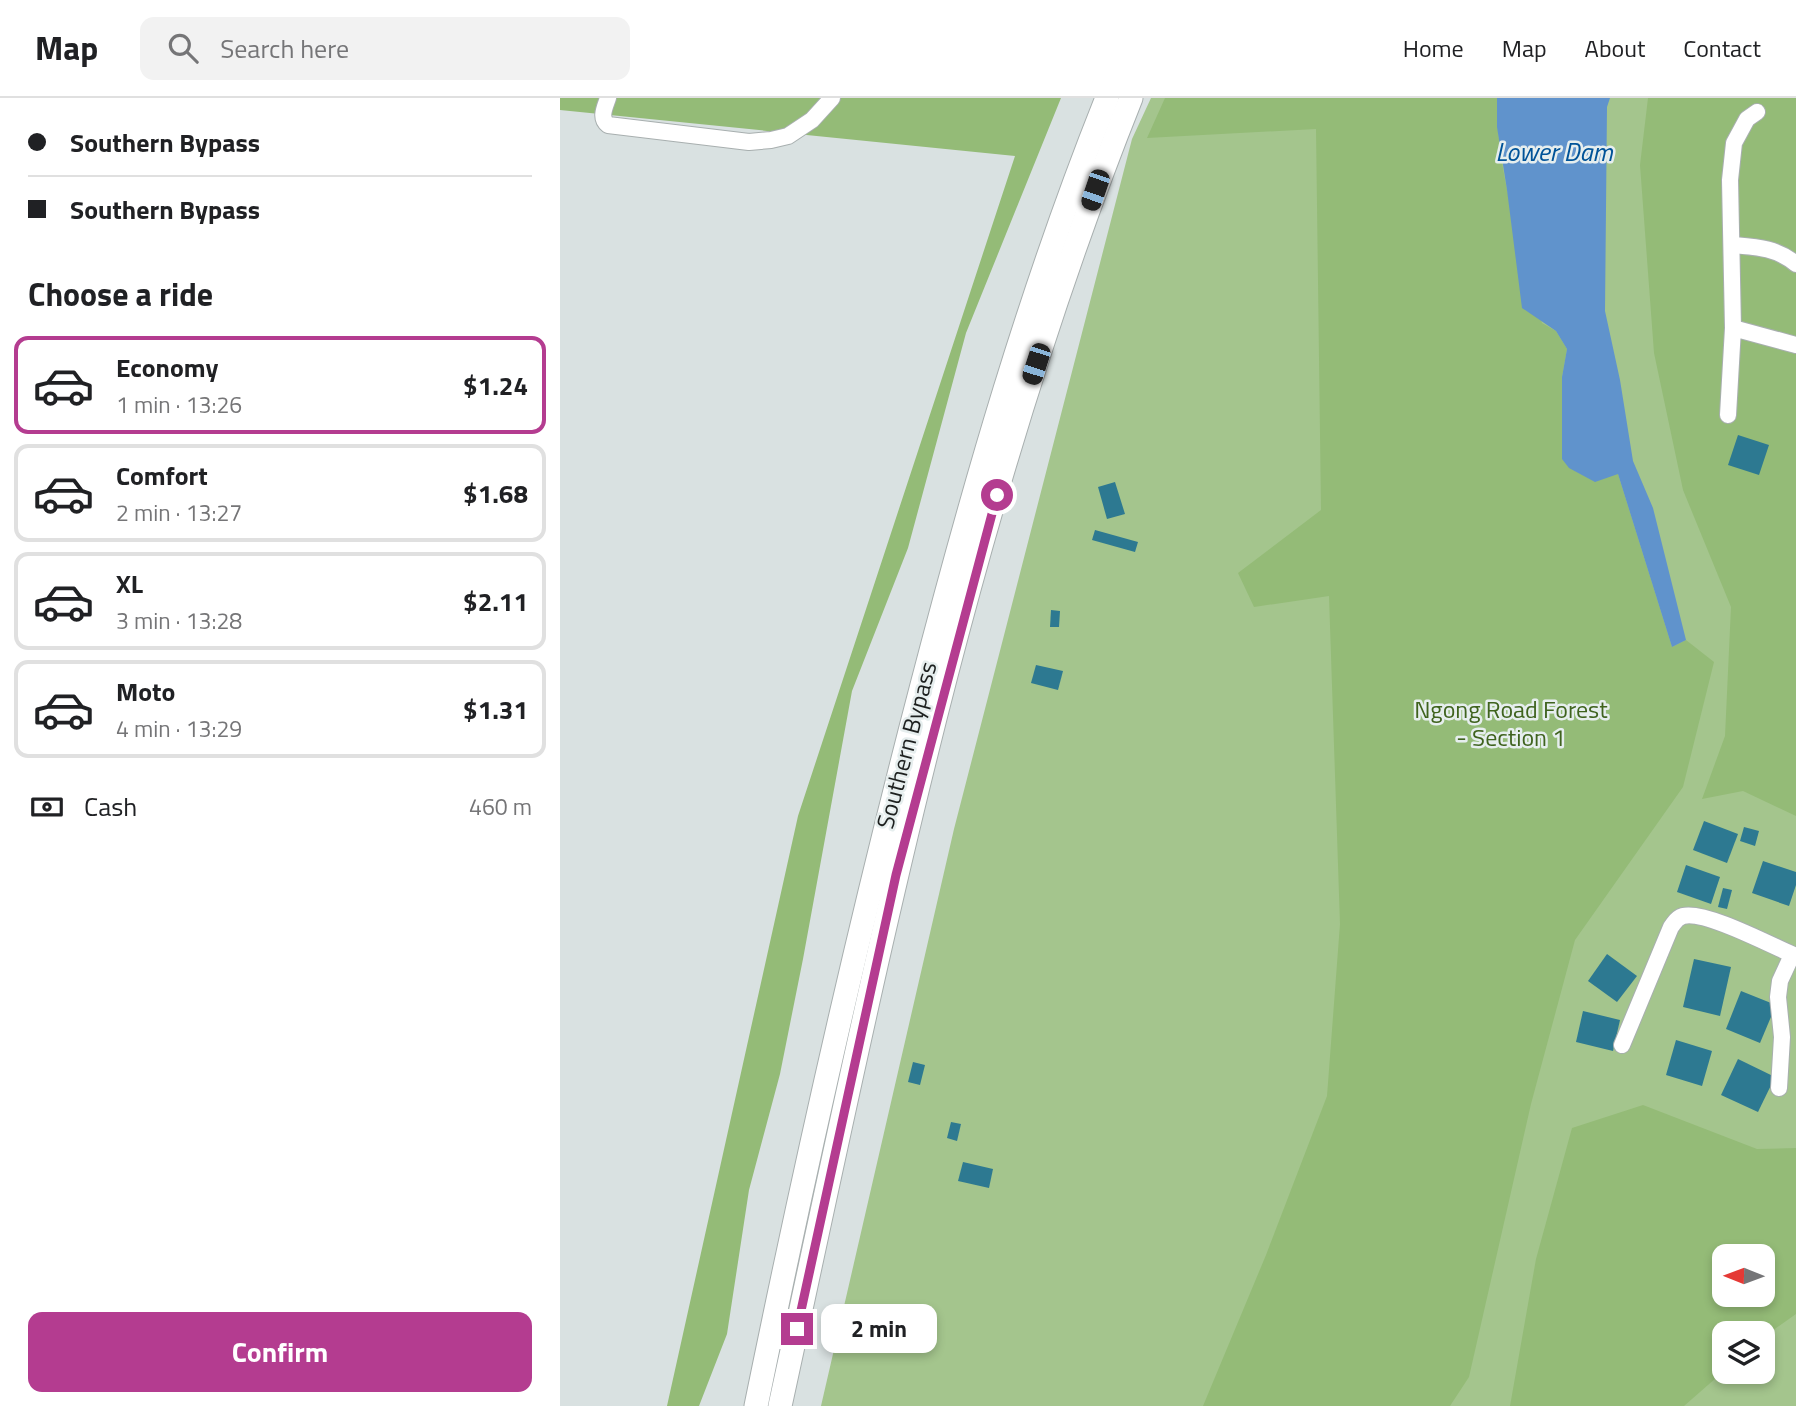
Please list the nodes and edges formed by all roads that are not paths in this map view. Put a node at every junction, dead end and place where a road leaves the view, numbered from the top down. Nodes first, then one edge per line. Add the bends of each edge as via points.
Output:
1 (608, 98) edge
2 (832, 98) edge
3 (1107, 98) edge
4 (1131, 98) edge
5 (1757, 112) dead end
6 (1733, 245) junction
7 (1796, 264) edge
8 (1733, 328) junction
9 (1796, 345) edge
10 (1728, 415) dead end
11 (1794, 956) edge
12 (1622, 1045) dead end
13 (1779, 1087) dead end
14 (756, 1406) edge
15 (780, 1406) edge

1 - 2 street via 603,115 608,125 749,142 788,136 812,120
3 - 14 highway, Southern Bypass via 1041,279 949,580 875,862
4 - 15 highway, Southern Bypass via 1029,385 957,640 896,875
5 - 6 street via 1734,143 1730,180
6 - 7 street via 1767,247
6 - 8 street
8 - 9 street
8 - 10 street
11 - 12 street via 1727,925 1700,917 1678,918
11 - 13 street via 1780,981 1778,997 1782,1037

